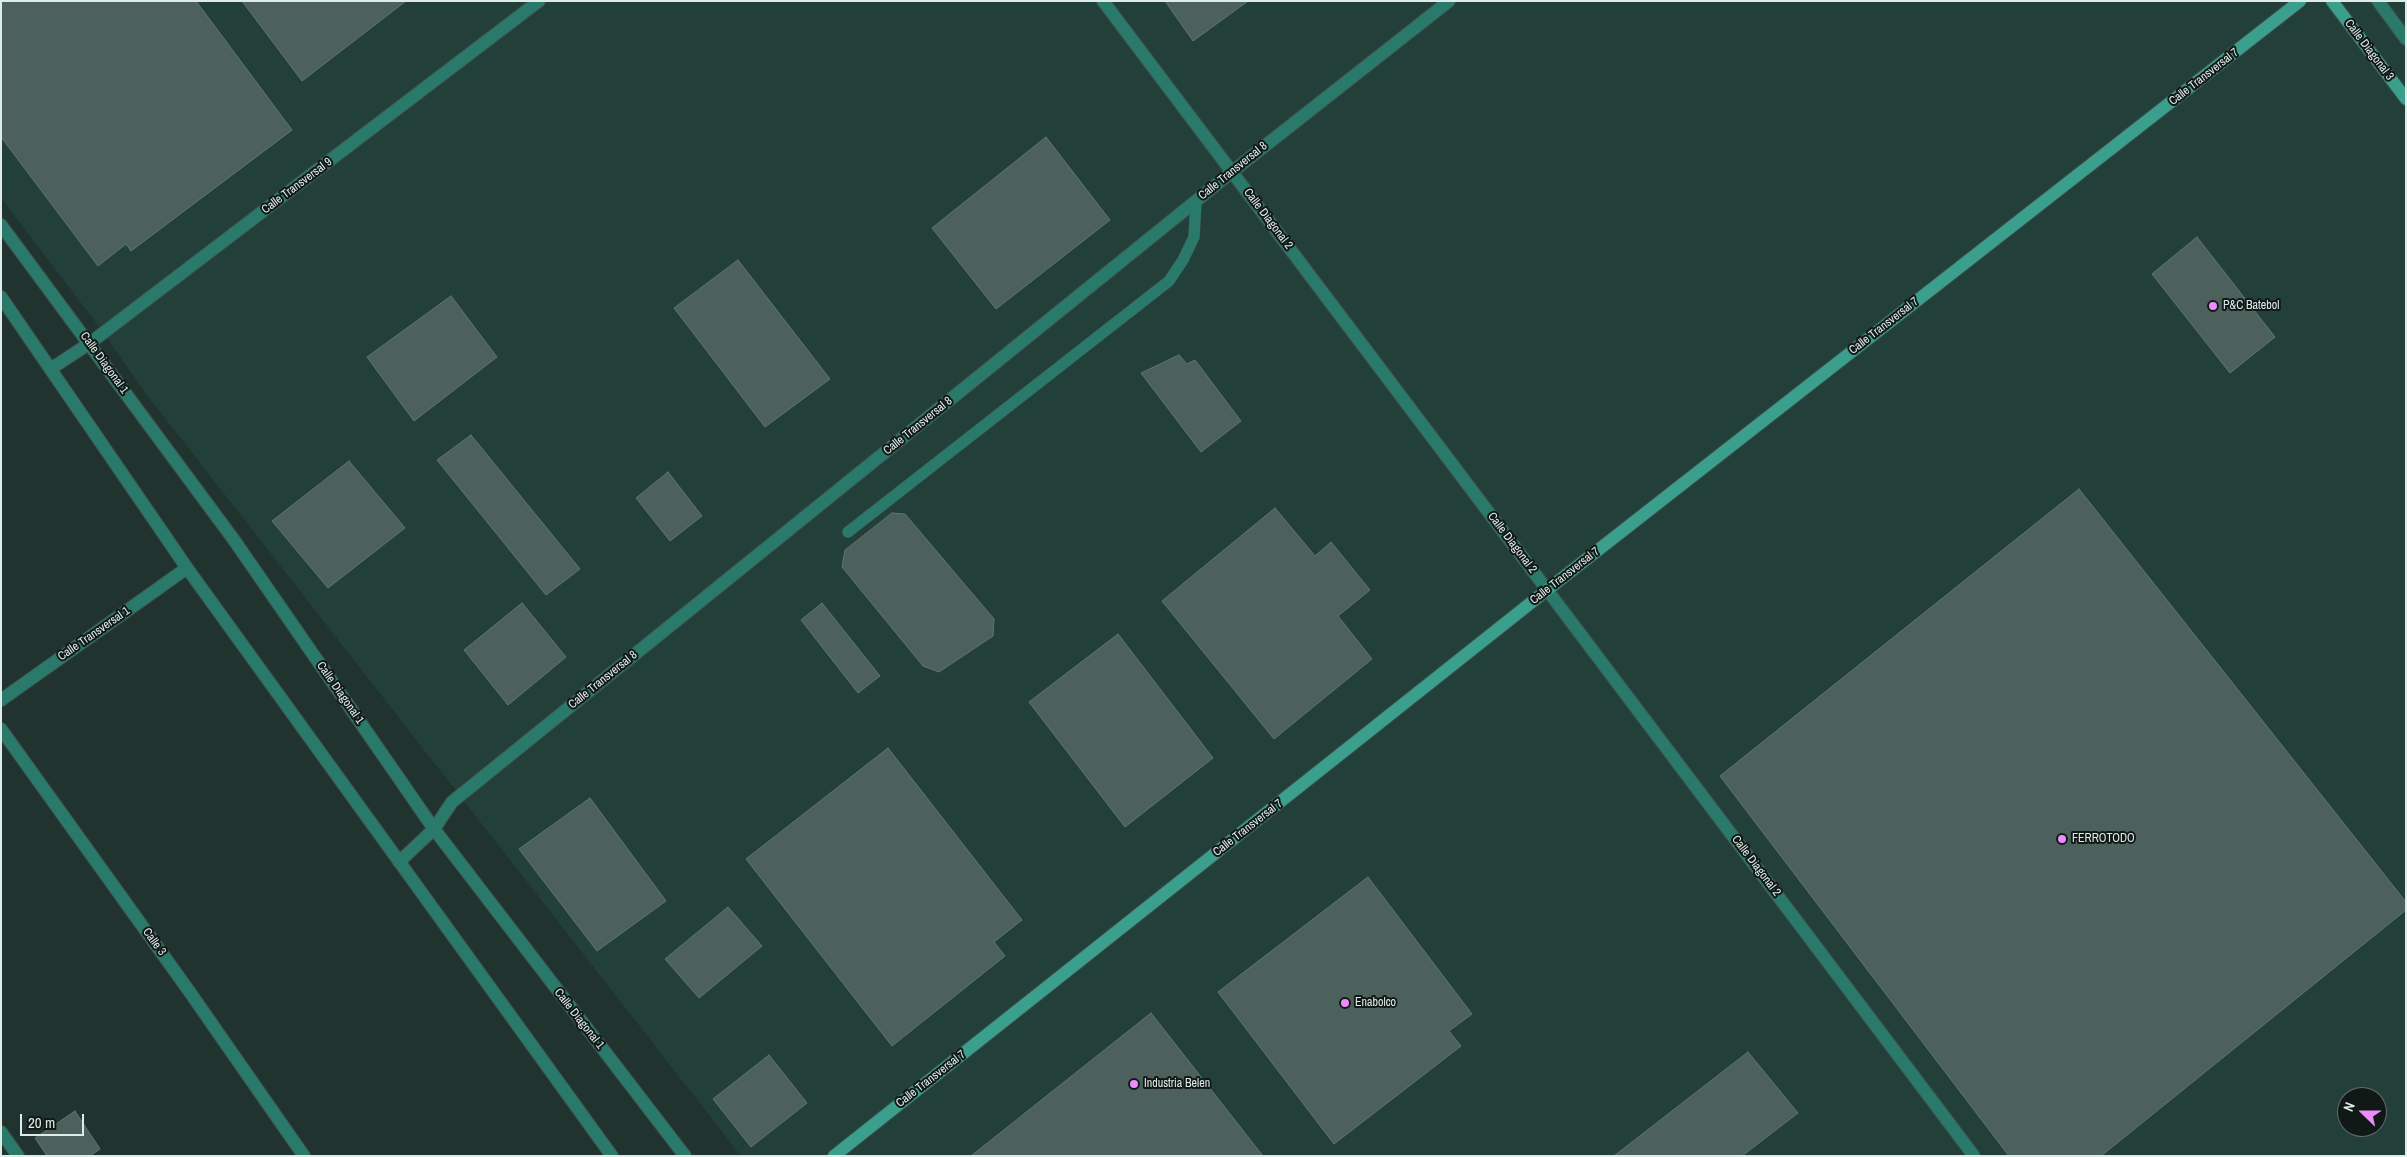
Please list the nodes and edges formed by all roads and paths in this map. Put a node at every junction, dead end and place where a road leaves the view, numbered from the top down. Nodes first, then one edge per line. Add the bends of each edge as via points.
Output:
1 (539, 1) edge
2 (1103, 1) edge
3 (1449, 1) edge
4 (2300, 1) edge
5 (2332, 1) edge
6 (2378, 1) edge
7 (2406, 39) edge
8 (2406, 99) edge
9 (1233, 171) junction
10 (1196, 201) junction
11 (1, 225) edge
12 (1, 296) edge
13 (90, 343) junction
14 (52, 368) junction
15 (848, 532) dead end
16 (187, 568) junction
17 (1547, 590) junction
18 (1, 700) edge
19 (1, 729) edge
20 (434, 829) junction
21 (399, 862) junction
22 (1, 1132) edge
23 (18, 1156) edge
24 (304, 1156) edge
25 (612, 1156) edge
26 (685, 1156) edge
27 (834, 1156) edge
28 (1974, 1156) edge

1 - 13 street, Calle Transversal 9
2 - 9 street, Calle Diagonal 2
3 - 9 street, Calle Transversal 8
4 - 17 street, Calle Transversal 7
5 - 8 street, Calle Diagonal 3
6 - 7 street
9 - 10 street, Calle Transversal 8
9 - 17 street, Calle Diagonal 2
10 - 15 lane via 1194,237 1169,281
10 - 20 street, Calle Transversal 8 via 452,802
11 - 13 street, Calle Diagonal 1
12 - 14 street
13 - 14 street, Calle Transversal 9
13 - 20 street, Calle Diagonal 1 via 234,540
14 - 16 street
16 - 18 street, Calle Transversal 1
16 - 21 street
17 - 27 street, Calle Transversal 7
17 - 28 street, Calle Diagonal 2
19 - 24 street, Calle 3
20 - 21 street, Calle Transversal 8
20 - 26 street, Calle Diagonal 1
21 - 25 street
22 - 23 street

